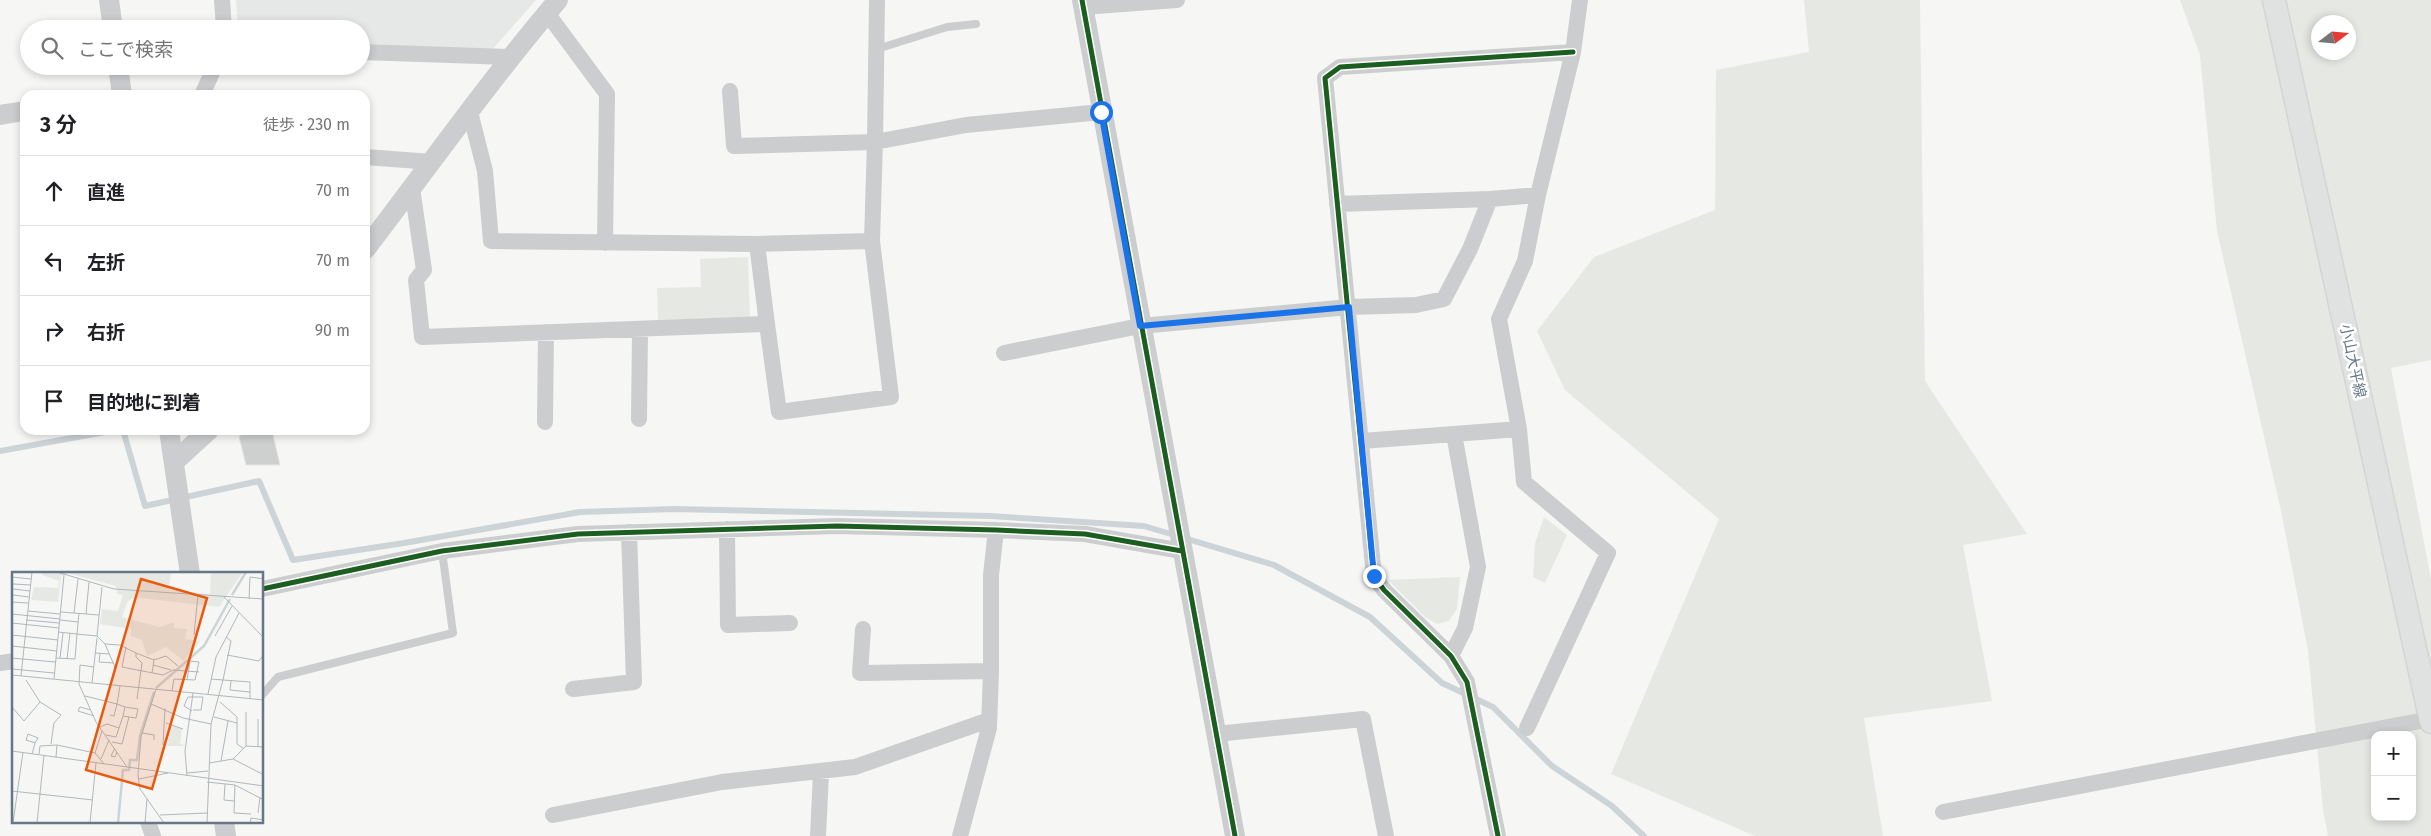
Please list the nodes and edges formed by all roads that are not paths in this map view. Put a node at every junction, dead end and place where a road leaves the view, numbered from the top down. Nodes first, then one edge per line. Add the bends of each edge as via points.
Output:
1 (108, 0) edge
2 (222, 0) edge
3 (877, 0) edge
4 (1177, 0) edge
5 (1580, 0) edge
6 (2274, 0) edge
7 (1082, 4) edge
8 (552, 7) edge
9 (111, 20) edge
10 (223, 20) edge
11 (976, 24) dead end
12 (877, 49) junction
13 (370, 52) edge
14 (1573, 52) junction
15 (509, 58) junction
16 (118, 75) edge
17 (211, 75) edge
18 (119, 90) edge
19 (204, 90) edge
20 (730, 91) dead end
21 (20, 112) edge
22 (470, 112) junction
23 (1101, 112) junction
24 (0, 115) edge
25 (875, 142) junction
26 (370, 157) edge
27 (432, 162) junction
28 (412, 188) junction
29 (1538, 195) junction
30 (1490, 199) junction
31 (1337, 204) junction
32 (872, 241) junction
33 (370, 243) edge
34 (605, 243) junction
35 (757, 244) junction
36 (1349, 307) junction
37 (767, 324) junction
38 (1140, 326) junction
39 (640, 329) junction
40 (546, 332) junction
41 (1004, 353) dead end
42 (640, 419) dead end
43 (544, 422) dead end
44 (1519, 429) junction
45 (1454, 434) junction
46 (170, 435) edge
47 (204, 435) edge
48 (1362, 442) junction
49 (174, 462) junction
50 (727, 529) junction
51 (996, 530) junction
52 (629, 532) junction
53 (442, 551) junction
54 (1182, 551) junction
55 (190, 572) edge
56 (264, 589) edge
57 (790, 624) dead end
58 (863, 629) dead end
59 (1451, 656) junction
60 (991, 671) junction
61 (573, 689) dead end
62 (264, 693) edge
63 (989, 720) junction
64 (2431, 720) edge
65 (1527, 728) dead end
66 (1216, 734) junction
67 (821, 773) junction
68 (1943, 812) dead end
69 (553, 815) dead end
70 (149, 824) edge
71 (153, 836) edge
72 (818, 836) edge
73 (960, 836) edge
74 (1235, 836) edge
75 (1386, 836) edge
76 (1498, 836) edge

1 - 9 street
2 - 10 street
3 - 12 street
4 - 7 street
5 - 14 street
6 - 64 main road, 小山大平線
7 - 23 street
8 - 15 street
8 - 34 street via 608,94
11 - 12 lane via 946,28
12 - 25 street
13 - 15 street
14 - 29 street
14 - 31 street via 1340,68 1331,72 1325,78
15 - 22 street
16 - 18 street
17 - 19 street
20 - 25 street via 734,146
21 - 24 street
22 - 27 street
22 - 34 street via 485,171 491,241
23 - 25 street via 966,125
23 - 38 street
25 - 32 street
26 - 27 street
27 - 28 street
28 - 33 street
28 - 40 street via 424,270 416,280 422,337
29 - 30 street
29 - 44 street via 1525,261 1499,319
30 - 31 street
30 - 36 street via 1470,249 1444,299 1416,305
31 - 36 street
32 - 35 street
32 - 37 street via 891,397 780,412
34 - 35 street
35 - 37 street
36 - 38 street
36 - 48 street
37 - 39 street
38 - 41 street
38 - 54 street
39 - 40 street
39 - 42 street
40 - 43 street
44 - 45 street
44 - 65 street via 1524,482 1608,553
45 - 48 street
45 - 59 street via 1478,567 1465,628
46 - 49 street
47 - 49 street
48 - 59 street via 1374,576 1384,590
49 - 55 street
50 - 51 street via 837,526
50 - 52 street
50 - 57 street via 728,624
51 - 54 street via 1086,534
51 - 60 street via 991,575
52 - 53 street via 578,534
52 - 61 street via 634,682
53 - 56 street
53 - 62 lane via 453,633 278,678
54 - 66 street
58 - 60 street via 860,673
59 - 76 street via 1468,682
60 - 63 street
63 - 67 street via 855,767
63 - 73 street
64 - 68 street
66 - 74 street
66 - 75 street via 1363,719
67 - 69 street via 722,782
67 - 72 street
70 - 71 street

